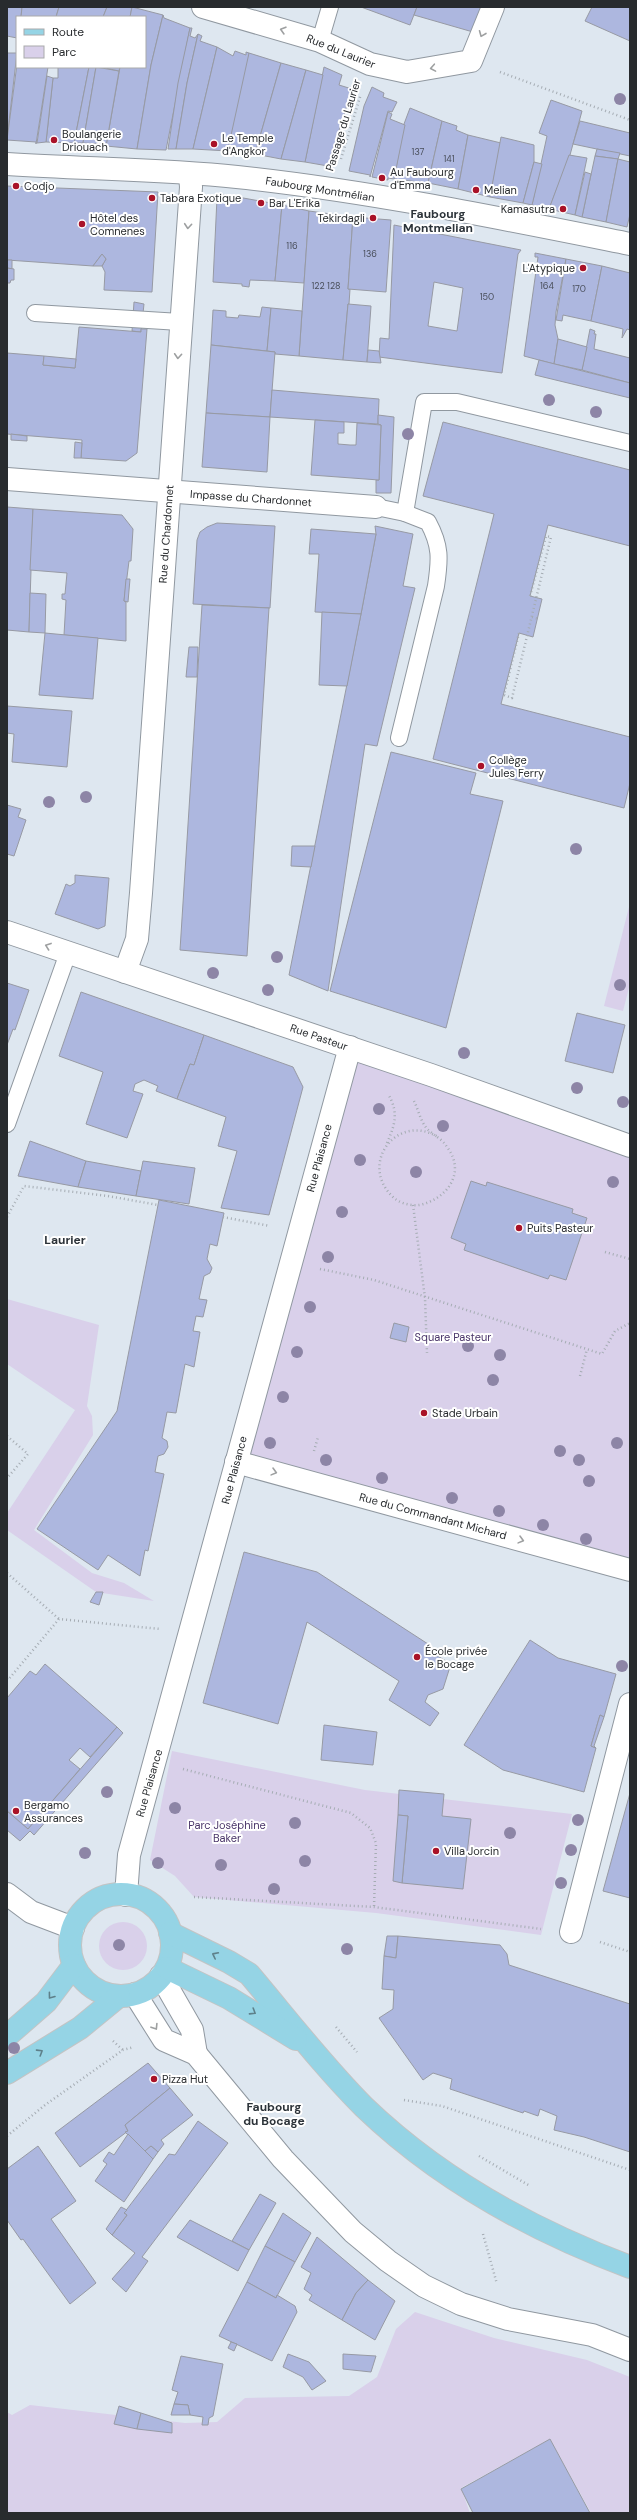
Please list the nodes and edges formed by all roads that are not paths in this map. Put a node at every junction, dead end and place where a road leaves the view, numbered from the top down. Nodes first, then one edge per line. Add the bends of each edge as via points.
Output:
1 (203, 7) edge
2 (330, 7) edge
3 (493, 7) edge
4 (320, 40) junction
5 (7, 164) edge
6 (190, 181) junction
7 (630, 244) edge
8 (34, 313) dead end
9 (180, 322) junction
10 (630, 443) edge
11 (7, 478) edge
12 (169, 492) junction
13 (376, 507) joint
14 (405, 513) junction
15 (399, 738) dead end
16 (7, 932) edge
17 (68, 953) junction
18 (125, 972) junction
19 (350, 1047) junction
20 (7, 1124) edge
21 (630, 1146) edge
22 (236, 1462) junction
23 (630, 1570) edge
24 (630, 1704) edge
25 (7, 1894) edge
26 (126, 1895) junction
27 (73, 1928) junction
28 (170, 1932) junction
29 (571, 1932) road end
30 (74, 1965) junction
31 (164, 1972) junction
32 (127, 1995) junction
33 (7, 2036) edge
34 (314, 2050) junction
35 (196, 2054) junction
36 (7, 2073) edge
37 (630, 2268) edge
38 (630, 2350) edge

4 -> 1 street, Rue du Laurier
2 - 4 lane
3 -> 4 street, Rue du Laurier via 471,61 407,72 370,64
5 - 6 street, Faubourg Montmélian
6 - 7 street, Faubourg Montmélian via 235,177 332,190 531,224
6 -> 9 street, Rue du Chardonnet
8 - 9 lane
9 -> 12 street, Rue du Chardonnet
10 - 14 lane via 457,402 424,402
11 - 12 street, Impasse du Chardonnet
12 - 13 street, Impasse du Chardonnet
12 - 18 street, Rue du Chardonnet via 142,893 137,939
13 - 14 lane
14 - 15 lane via 428,522 437,539 439,563 436,586
17 -> 16 street, Rue Pasteur
17 - 18 street, Rue Pasteur
17 - 20 lane
18 - 19 street, Rue Pasteur
19 - 21 street, Rue Pasteur
19 - 22 street, Rue Plaisance
22 -> 23 street, Rue du Commandant Michard
22 - 26 street, Rue Plaisance via 130,1855
24 - 29 street
25 - 27 street via 31,1912
26 - 27 main road via 109,1896 93,1902 81,1913
26 - 28 main road via 149,1902 166,1921
27 - 30 main road via 70,1942
28 - 31 main road via 172,1944
34 -> 28 main road via 249,1974
30 - 32 main road via 81,1977 91,1986 104,1993
30 -> 33 main road via 46,2002
31 - 32 main road via 149,1987
31 -> 34 main road via 224,1995
31 - 35 street via 192,2030
32 -> 35 street via 164,2040
36 -> 32 main road via 80,2028
34 - 37 main road via 364,2106 396,2136 433,2164 532,2224
35 - 38 street via 282,2159 371,2246 424,2286 462,2304 508,2319 592,2335

